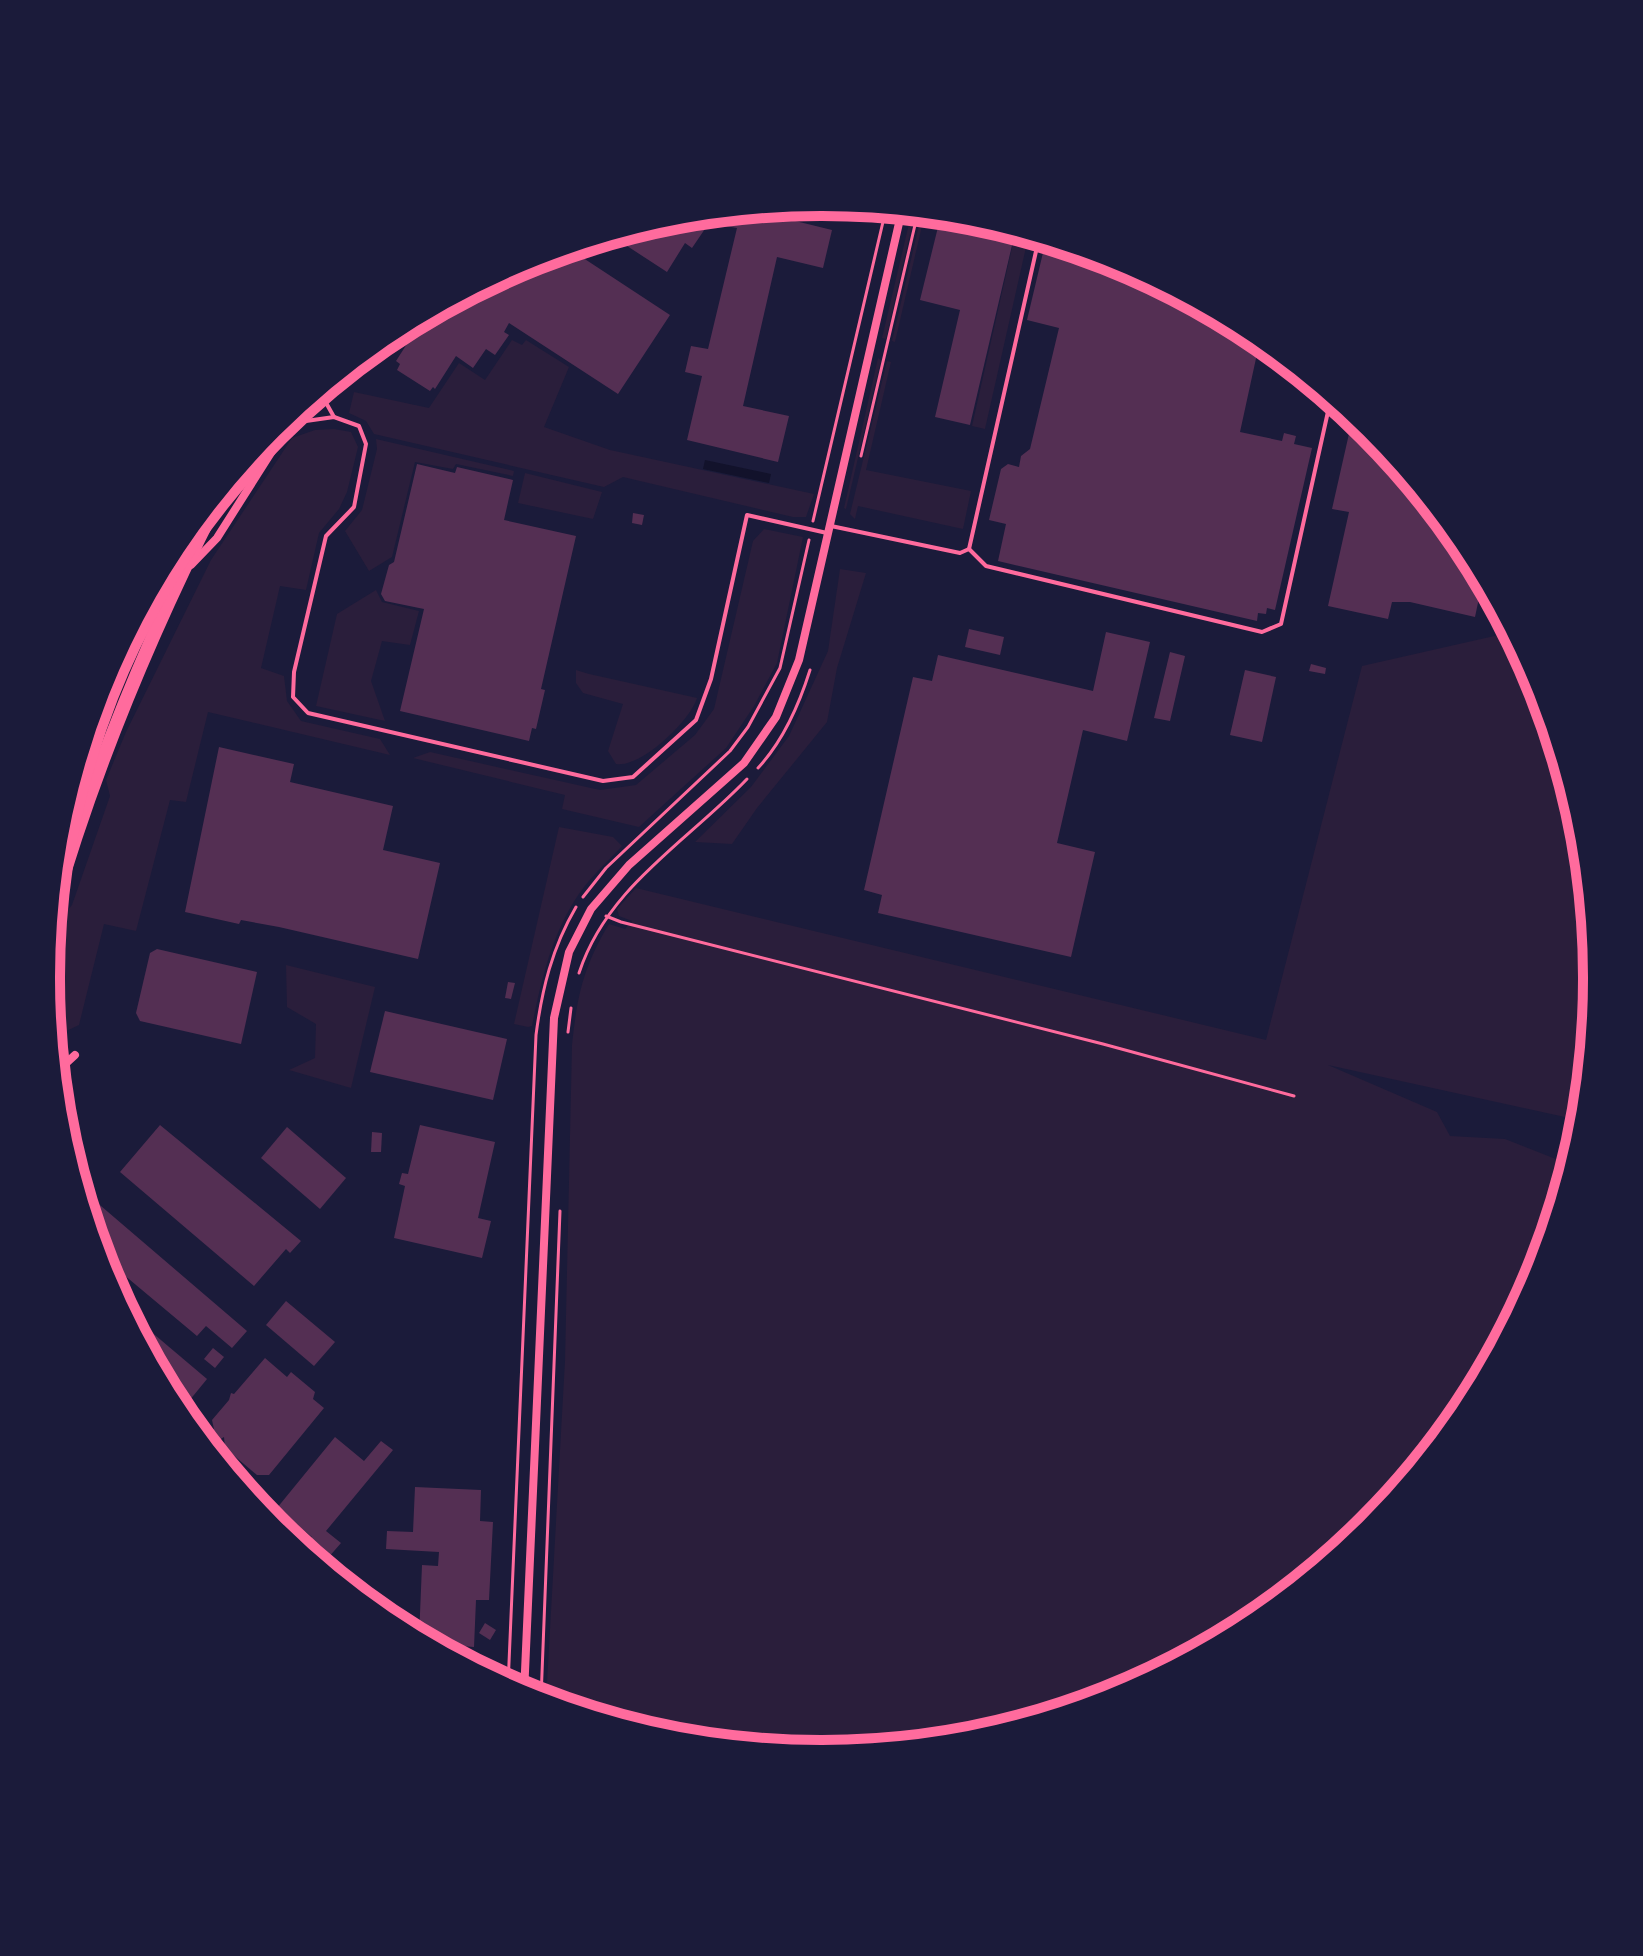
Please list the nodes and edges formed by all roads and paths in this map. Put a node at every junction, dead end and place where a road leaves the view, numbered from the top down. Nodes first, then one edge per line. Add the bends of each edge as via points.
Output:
1 (884, 219) edge
2 (899, 221) edge
3 (916, 222) edge
4 (1037, 248) edge
5 (325, 400) edge
6 (1328, 409) edge
7 (334, 417) junction
8 (301, 422) edge
9 (273, 451) edge
10 (857, 469) dead end
11 (811, 529) junction
12 (828, 530) junction
13 (194, 546) edge
14 (969, 549) junction
15 (177, 580) junction
16 (811, 668) dead end
17 (72, 849) edge
18 (591, 909) junction
19 (607, 916) junction
20 (577, 982) dead end
21 (571, 1007) dead end
22 (567, 1039) dead end
23 (75, 1055) dead end
24 (66, 1064) edge
25 (1294, 1096) dead end
26 (560, 1212) dead end
27 (509, 1672) edge
28 (525, 1680) edge
29 (542, 1686) edge

1 - 11 path
2 - 12 street
3 - 10 path
4 - 14 lane
5 - 7 lane
6 - 14 lane via 1281,624 1262,632 986,566
7 - 8 lane
7 - 11 lane via 359,426 366,444 354,507 326,536 294,672 293,697 308,713 603,781 633,777 696,720 711,679 747,515
9 - 15 street via 217,538
11 - 12 lane
11 - 27 path via 780,668 766,698 730,751 606,868 562,930 548,967 536,1035
12 - 14 lane via 960,553
12 - 18 street via 799,660 776,717 744,763 629,865
13 - 15 highway
15 - 17 highway via 139,663
16 - 19 path via 790,721 763,762 647,870
18 - 19 path
18 - 28 street via 569,952 554,1018
19 - 20 path
19 - 25 path
21 - 22 path
23 - 24 street
26 - 29 path

